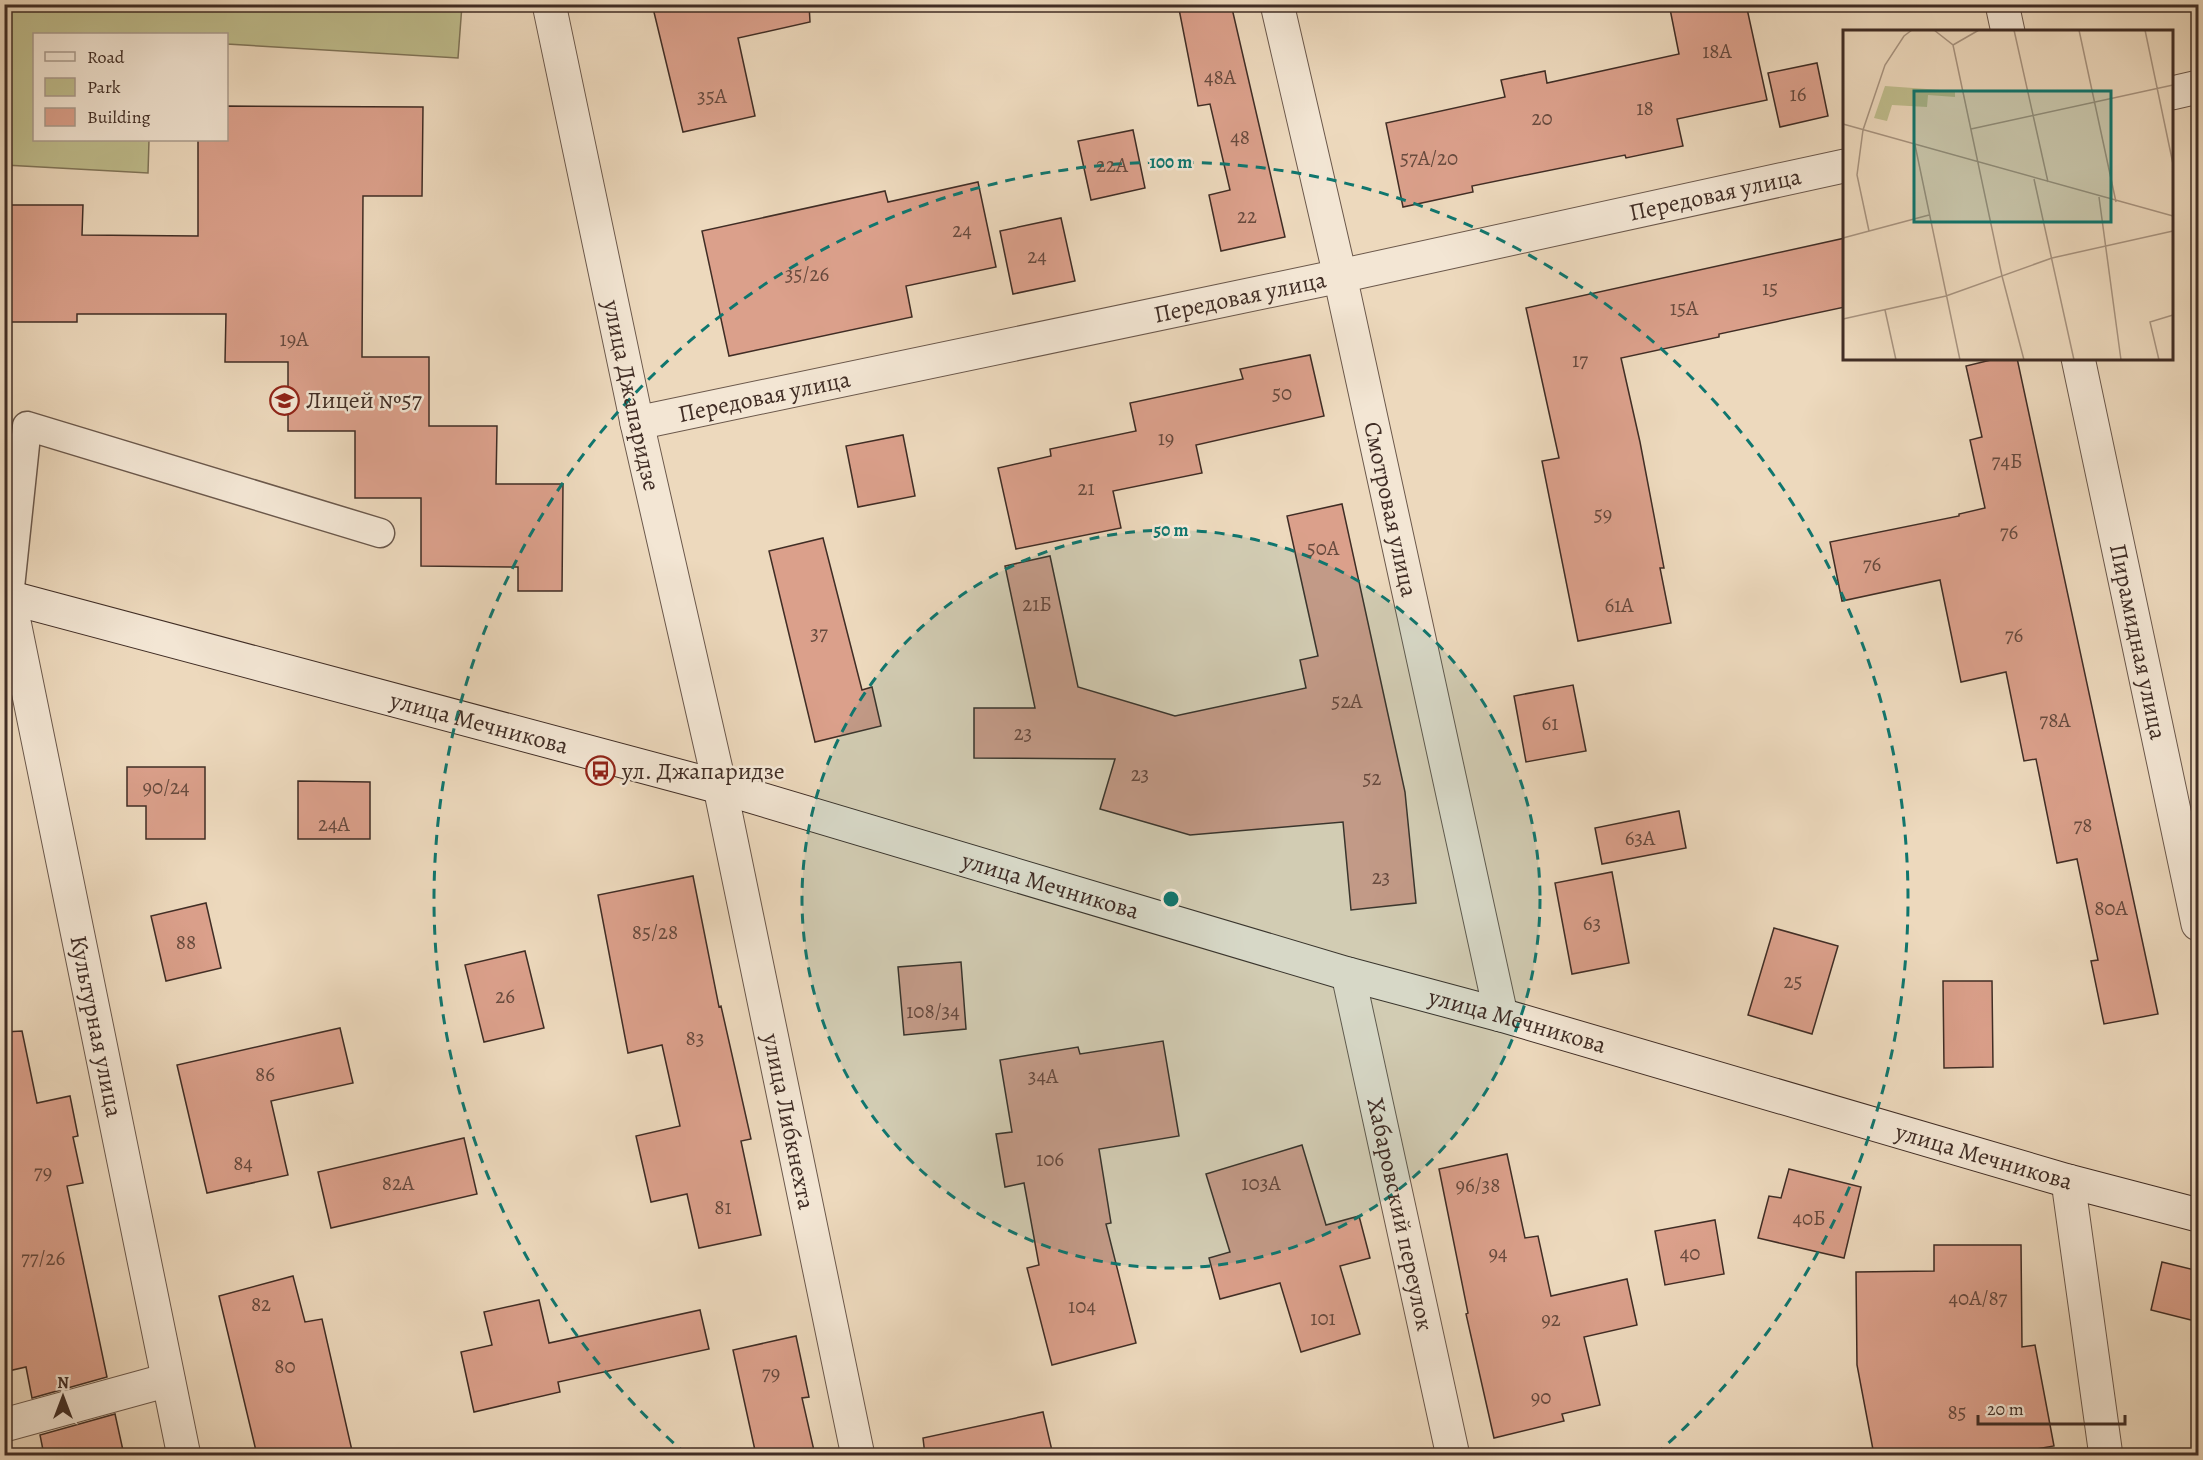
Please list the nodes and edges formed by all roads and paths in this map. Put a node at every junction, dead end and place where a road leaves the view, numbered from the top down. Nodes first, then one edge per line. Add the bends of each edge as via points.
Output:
1 (549, 4) edge
2 (1277, 4) edge
3 (2002, 4) edge
4 (2008, 30) edge
5 (2199, 87) edge
6 (2173, 93) edge
7 (1843, 166) edge
8 (1340, 276) junction
9 (2078, 360) edge
10 (16, 422) edge
11 (637, 423) junction
12 (380, 533) dead end
13 (7, 597) edge
14 (720, 788) junction
15 (2199, 924) edge
16 (1348, 974) junction
17 (1501, 1014) junction
18 (2068, 1181) junction
19 (2199, 1215) edge
20 (168, 1380) junction
21 (4, 1425) edge
22 (184, 1455) edge
23 (858, 1455) edge
24 (1453, 1455) edge
25 (2106, 1455) edge

1 - 11 street, улица Джапаридзе
2 - 8 street, Смотровая улица
3 - 4 street
5 - 6 street
7 - 8 street, Передовая улица
8 - 11 street, Передовая улица
8 - 17 street, Смотровая улица
9 - 15 street, Пирамидная улица
10 - 12 lane
10 - 13 lane
11 - 14 street, улица Джапаридзе
13 - 14 street, улица Мечникова
13 - 20 street, Культурная улица
14 - 16 street, улица Мечникова
14 - 23 street, улица Либкнехта
16 - 17 street, улица Мечникова
16 - 24 street, Хабаровский переулок
17 - 18 street, улица Мечникова
18 - 19 street, улица Мечникова
18 - 25 street
20 - 21 street
20 - 22 street, Культурная улица

